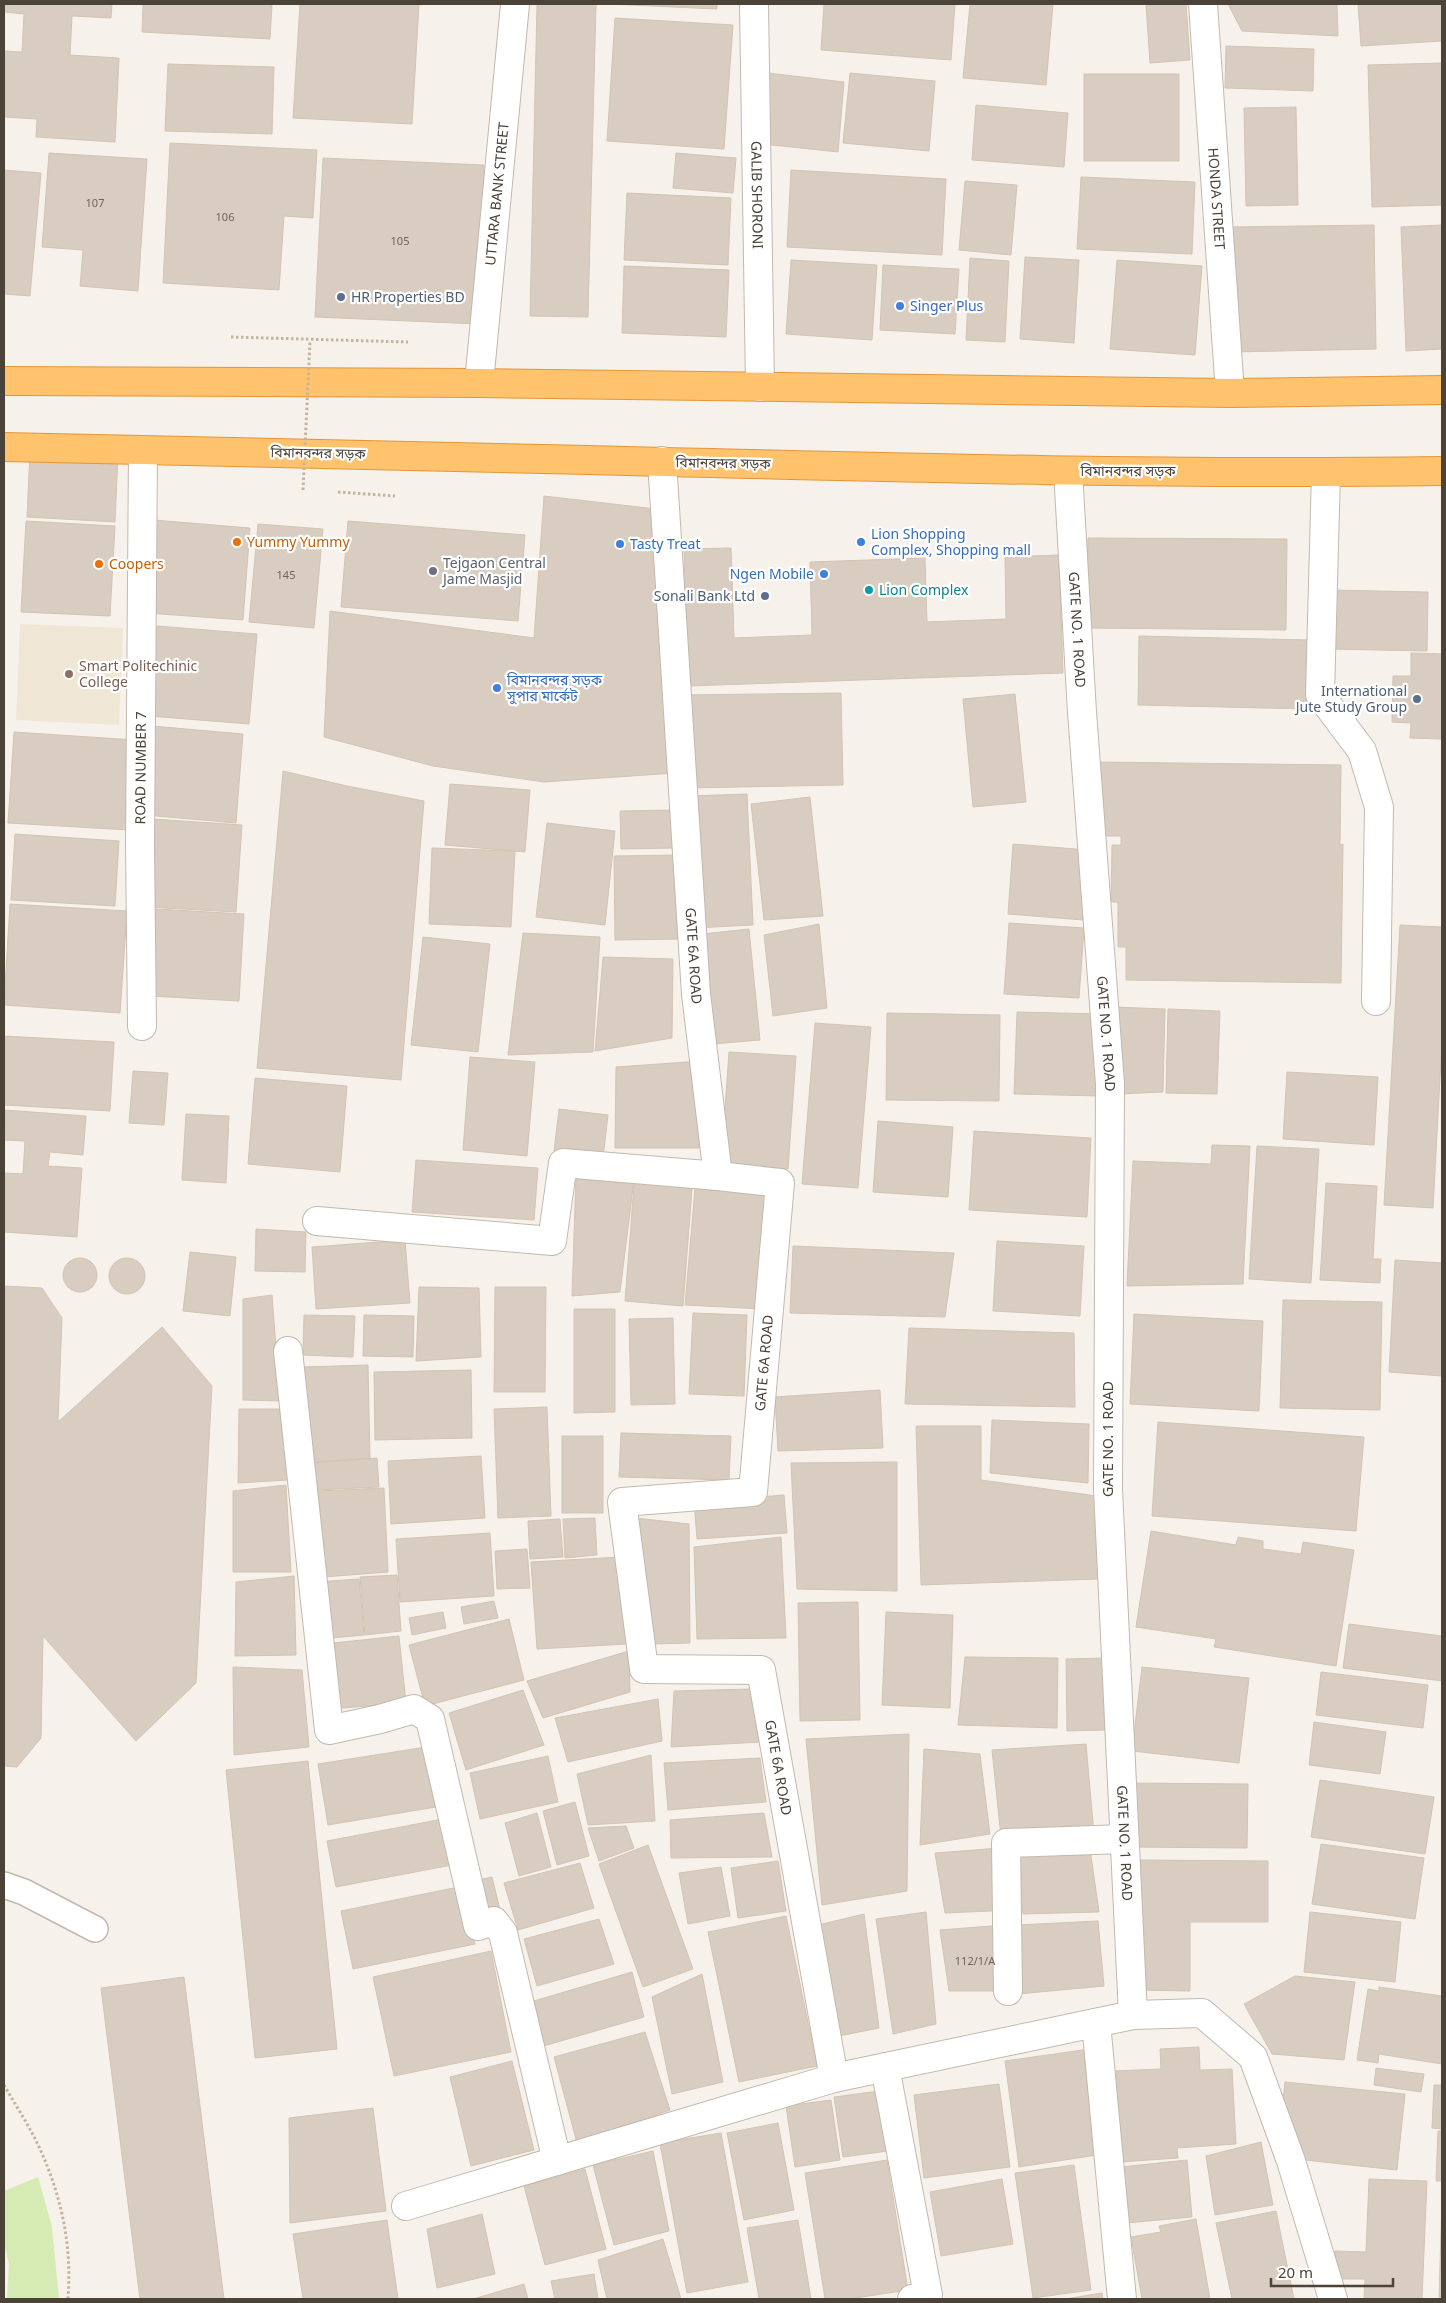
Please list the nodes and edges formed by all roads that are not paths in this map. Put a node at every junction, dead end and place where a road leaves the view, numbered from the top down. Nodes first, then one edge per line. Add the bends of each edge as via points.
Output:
1 (514, 4) edge
2 (754, 4) edge
3 (1203, 4) edge
4 (4, 381) edge
5 (479, 383) junction
6 (760, 387) junction
7 (1442, 390) edge
8 (1230, 393) junction
9 (4, 447) edge
10 (143, 450) junction
11 (662, 462) junction
12 (1068, 471) junction
13 (1442, 471) edge
14 (1326, 472) junction
15 (1376, 1001) dead end
16 (142, 1026) dead end
17 (718, 1176) junction
18 (317, 1222) dead end
19 (288, 1350) dead end
20 (1124, 1839) junction
21 (4, 1885) edge
22 (96, 1929) dead end
23 (1008, 1991) dead end
24 (1133, 2015) junction
25 (1096, 2023) junction
26 (886, 2067) junction
27 (834, 2078) junction
28 (557, 2161) junction
29 (406, 2206) dead end
30 (912, 2299) edge
31 (1122, 2299) edge
32 (1333, 2299) edge

1 - 5 street, UTTARA BANK STREET
2 - 6 street, GALIB SHORONI
3 - 8 street, HONDA STREET
4 - 5 highway
5 - 6 highway
6 - 8 highway
7 - 8 highway
9 - 10 highway, বিমানবন্দর সড়ক
10 - 11 highway, বিমানবন্দর সড়ক
10 - 16 street, ROAD NUMBER 7
11 - 12 highway, বিমানবন্দর সড়ক
11 - 17 street, GATE 6A ROAD via 696,994
12 - 14 highway, বিমানবন্দর সড়ক
12 - 20 street, GATE NO. 1 ROAD via 1082,712 1110,1084 1108,1489
13 - 14 highway, বিমানবন্দর সড়ক
14 - 15 street via 1320,695 1362,751 1379,807
17 - 18 street via 563,1163 552,1241
17 - 27 street, GATE 6A ROAD via 780,1183 753,1492 622,1502 623,1512 644,1669 761,1670
19 - 28 street via 329,1730 414,1709 430,1720 478,1926 494,1921 504,1933
20 - 23 street via 1006,1843
20 - 24 street, GATE NO. 1 ROAD
21 - 22 lane
24 - 25 street
24 - 32 street via 1202,2013 1254,2057 1291,2161
25 - 26 street
25 - 31 street
26 - 27 street
26 - 30 street via 928,2296
27 - 28 street
28 - 29 street

